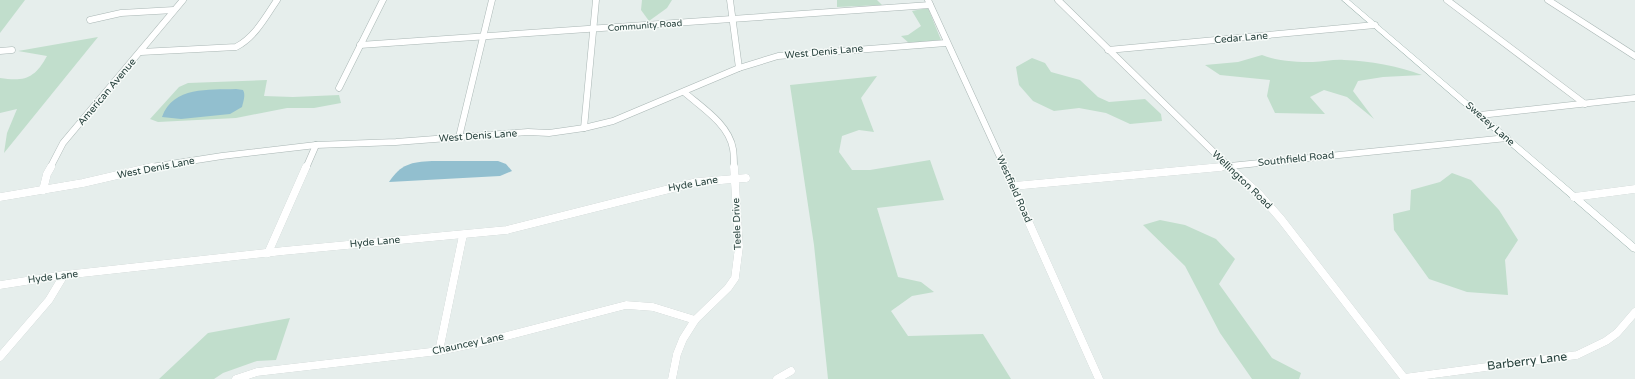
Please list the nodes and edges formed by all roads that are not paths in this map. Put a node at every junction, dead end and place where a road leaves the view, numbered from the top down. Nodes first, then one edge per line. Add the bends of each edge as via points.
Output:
1 (183, 0) edge
2 (277, 0) edge
3 (383, 0) edge
4 (492, 0) edge
5 (596, 0) edge
6 (730, 0) edge
7 (1058, 0) edge
8 (1345, 0) edge
9 (1447, 0) edge
10 (1548, 0) edge
11 (929, 3) edge
12 (174, 10) junction
13 (90, 20) dead end
14 (731, 20) junction
15 (1374, 25) junction
16 (594, 30) junction
17 (484, 37) junction
18 (946, 43) junction
19 (360, 45) junction
20 (12, 50) dead end
21 (1108, 50) junction
22 (0, 51) edge
23 (141, 52) junction
24 (1635, 56) edge
25 (739, 68) junction
26 (339, 88) dead end
27 (684, 92) junction
28 (1635, 98) edge
29 (1586, 104) junction
30 (1480, 115) junction
31 (584, 128) junction
32 (459, 137) junction
33 (1507, 138) junction
34 (316, 145) junction
35 (1228, 166) junction
36 (734, 178) junction
37 (746, 178) dead end
38 (1013, 186) junction
39 (1635, 189) edge
40 (43, 190) junction
41 (0, 197) edge
42 (1574, 197) junction
43 (463, 235) junction
44 (1635, 249) edge
45 (268, 253) junction
46 (64, 275) junction
47 (0, 285) edge
48 (1635, 312) edge
49 (695, 320) junction
50 (439, 352) junction
51 (0, 357) edge
52 (791, 371) dead end
53 (1405, 378) edge
54 (236, 379) edge
55 (672, 379) edge
56 (777, 379) edge
57 (1098, 379) edge

1 - 12 street, American Avenue
2 - 23 street via 253,34 236,47
3 - 19 street
4 - 17 street
5 - 16 street
6 - 14 street
7 - 21 street, Wellington Road
8 - 15 street, Swezey Lane
9 - 29 street
10 - 24 street
11 - 14 street, Community Road
11 - 18 street, Westfield Road
12 - 13 street via 121,13
12 - 23 street, American Avenue
14 - 16 street, Community Road
14 - 25 street
15 - 21 street, Cedar Lane
15 - 30 street, Swezey Lane
16 - 17 street, Community Road
16 - 31 street
17 - 19 street, Community Road
17 - 32 street
18 - 25 street, West Denis Lane via 778,56
18 - 38 street, Westfield Road
19 - 26 street
20 - 22 street
21 - 35 street, Wellington Road
23 - 40 street, American Avenue via 63,143 47,174
25 - 27 street, West Denis Lane
27 - 31 street, West Denis Lane via 612,121
27 - 36 street, Teele Drive via 721,126 730,138
28 - 29 street
29 - 30 street
30 - 33 street, Swezey Lane
31 - 32 street, West Denis Lane via 548,133
32 - 34 street, West Denis Lane
33 - 35 street, Southfield Road
33 - 42 street, Swezey Lane
34 - 40 street, West Denis Lane via 151,167
34 - 45 street
35 - 38 street, Southfield Road
35 - 53 street, Wellington Road via 1258,193 1281,219
36 - 37 street, Hyde Lane
36 - 43 street, Hyde Lane via 697,182 507,230
36 - 49 street, Teele Drive via 739,247 735,278
38 - 57 street, Westfield Road
39 - 42 street
40 - 41 street, West Denis Lane
42 - 44 street, Swezey Lane
43 - 45 street, Hyde Lane
43 - 50 street
45 - 46 street, Hyde Lane
46 - 47 street, Hyde Lane
46 - 51 street via 49,300
48 - 53 street, Barberry Lane via 1617,333 1577,355
49 - 50 street, Chauncey Lane via 669,310 645,305 626,305
49 - 55 street, Teele Drive via 677,354
50 - 54 street, Chauncey Lane via 257,372
52 - 56 street

